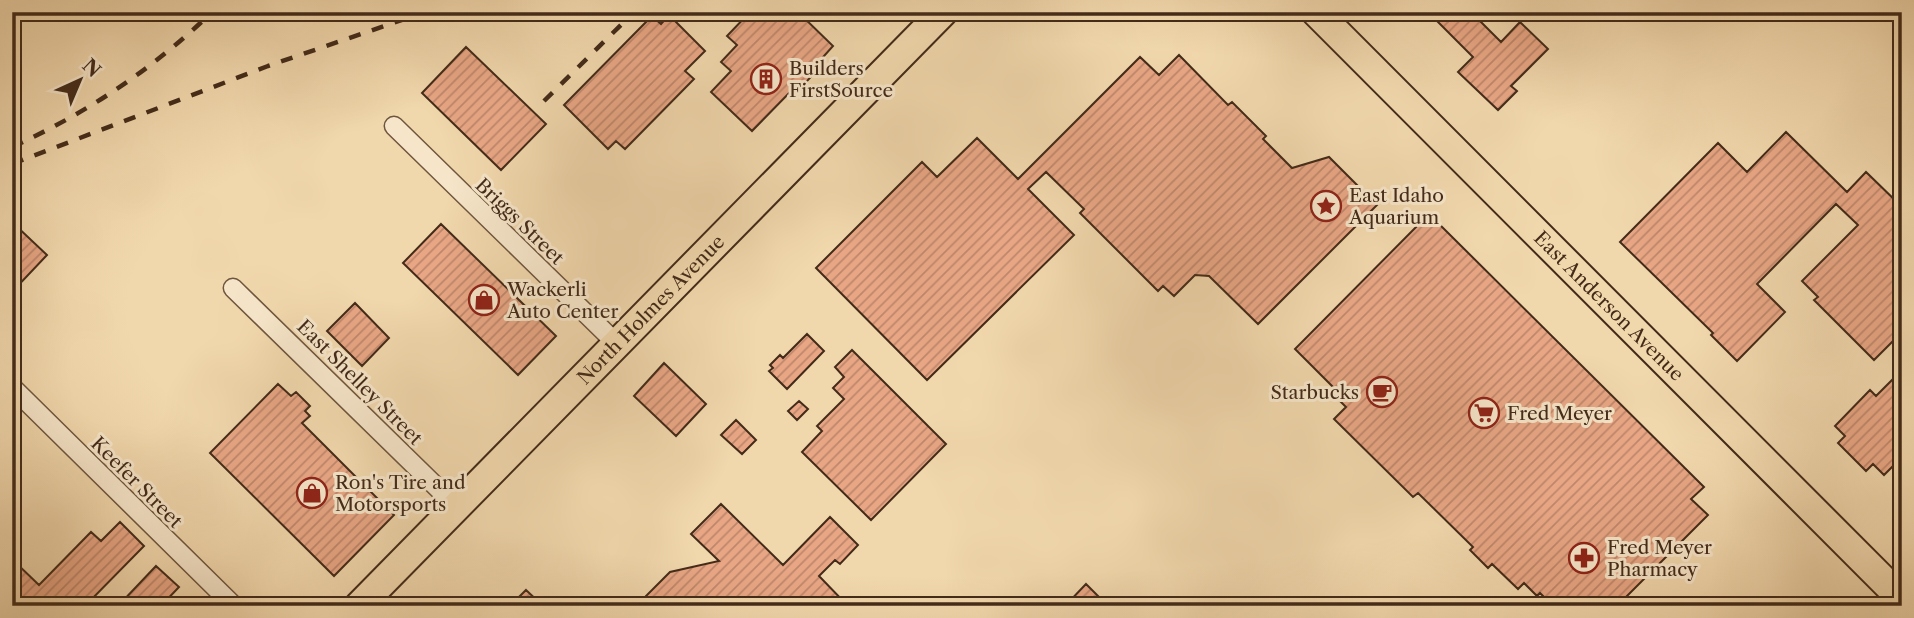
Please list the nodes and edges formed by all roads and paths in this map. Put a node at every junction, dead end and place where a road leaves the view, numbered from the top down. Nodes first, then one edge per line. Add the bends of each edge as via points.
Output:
1 (943, 12) edge
2 (1316, 12) edge
3 (394, 126) dead end
4 (233, 288) dead end
5 (618, 345) junction
6 (12, 387) edge
7 (457, 508) junction
8 (1902, 599) edge
9 (233, 606) edge
10 (359, 606) edge

1 - 5 main road, North Holmes Avenue
2 - 8 main road, East Anderson Avenue
3 - 5 street, Briggs Street
4 - 7 street, East Shelley Street
5 - 7 main road, North Holmes Avenue
6 - 9 street, Keefer Street
7 - 10 main road, North Holmes Avenue

